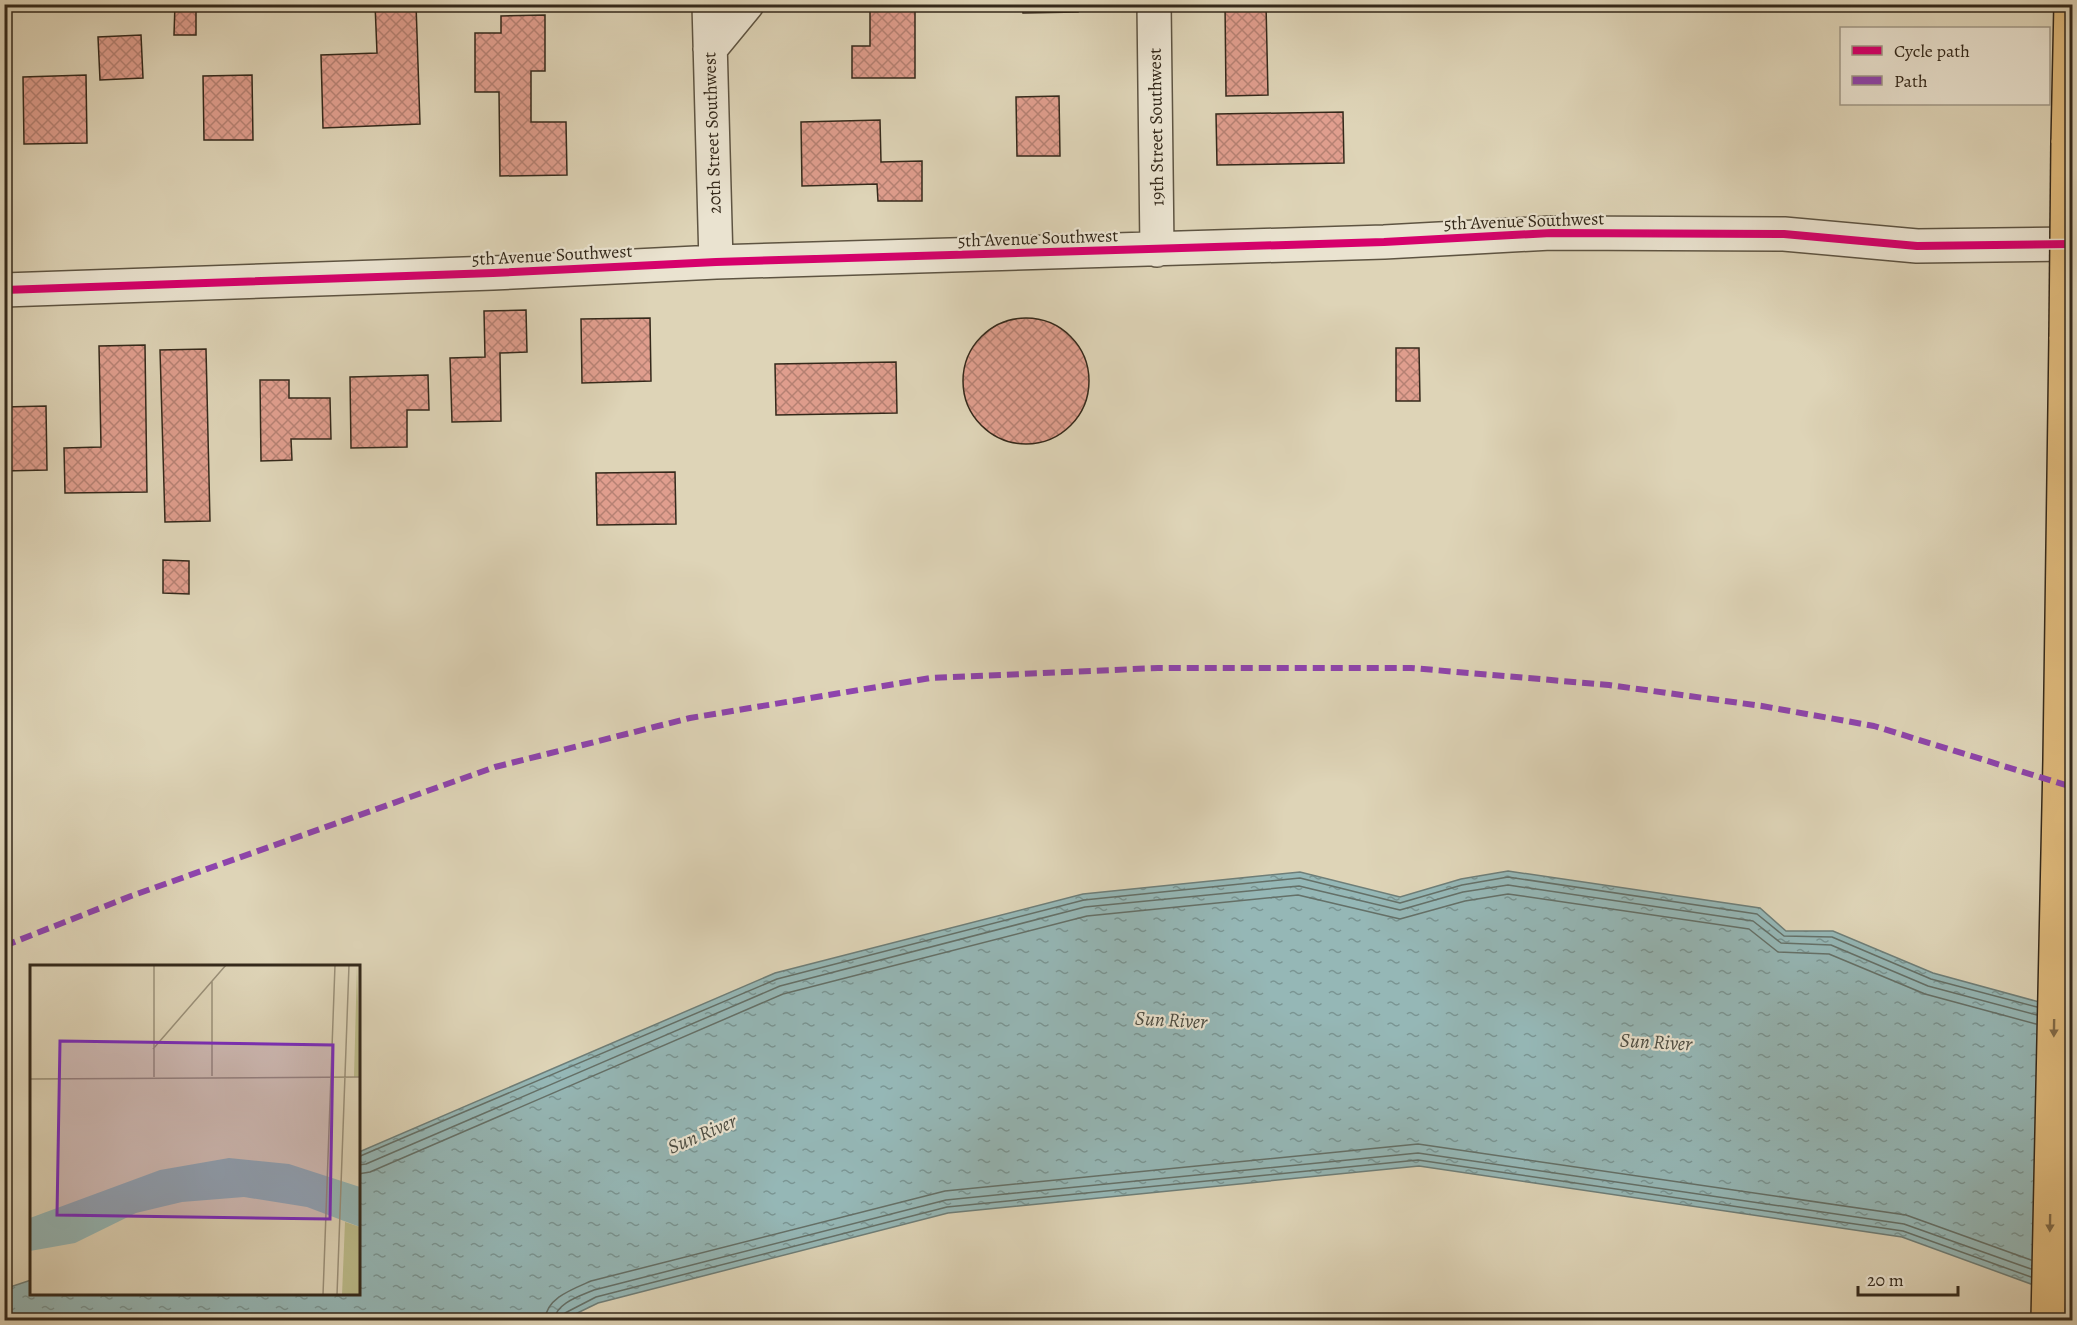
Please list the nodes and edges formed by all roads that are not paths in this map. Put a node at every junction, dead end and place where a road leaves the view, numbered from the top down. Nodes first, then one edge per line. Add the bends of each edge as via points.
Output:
1 (709, 4) edge
2 (747, 4) edge
3 (1154, 4) edge
4 (2071, 4) edge
5 (710, 49) junction
6 (2073, 244) edge
7 (1157, 250) junction
8 (716, 262) junction
9 (4, 290) edge
10 (2048, 1320) edge

1 - 5 street, 20th Street Southwest
2 - 5 street
3 - 7 street, 19th Street Southwest
4 -> 10 highway, bridge
5 - 8 street, 20th Street Southwest
6 - 7 street, 5th Avenue Southwest via 1917,246 1784,234 1551,233
7 - 8 street, 5th Avenue Southwest
8 - 9 street, 5th Avenue Southwest

